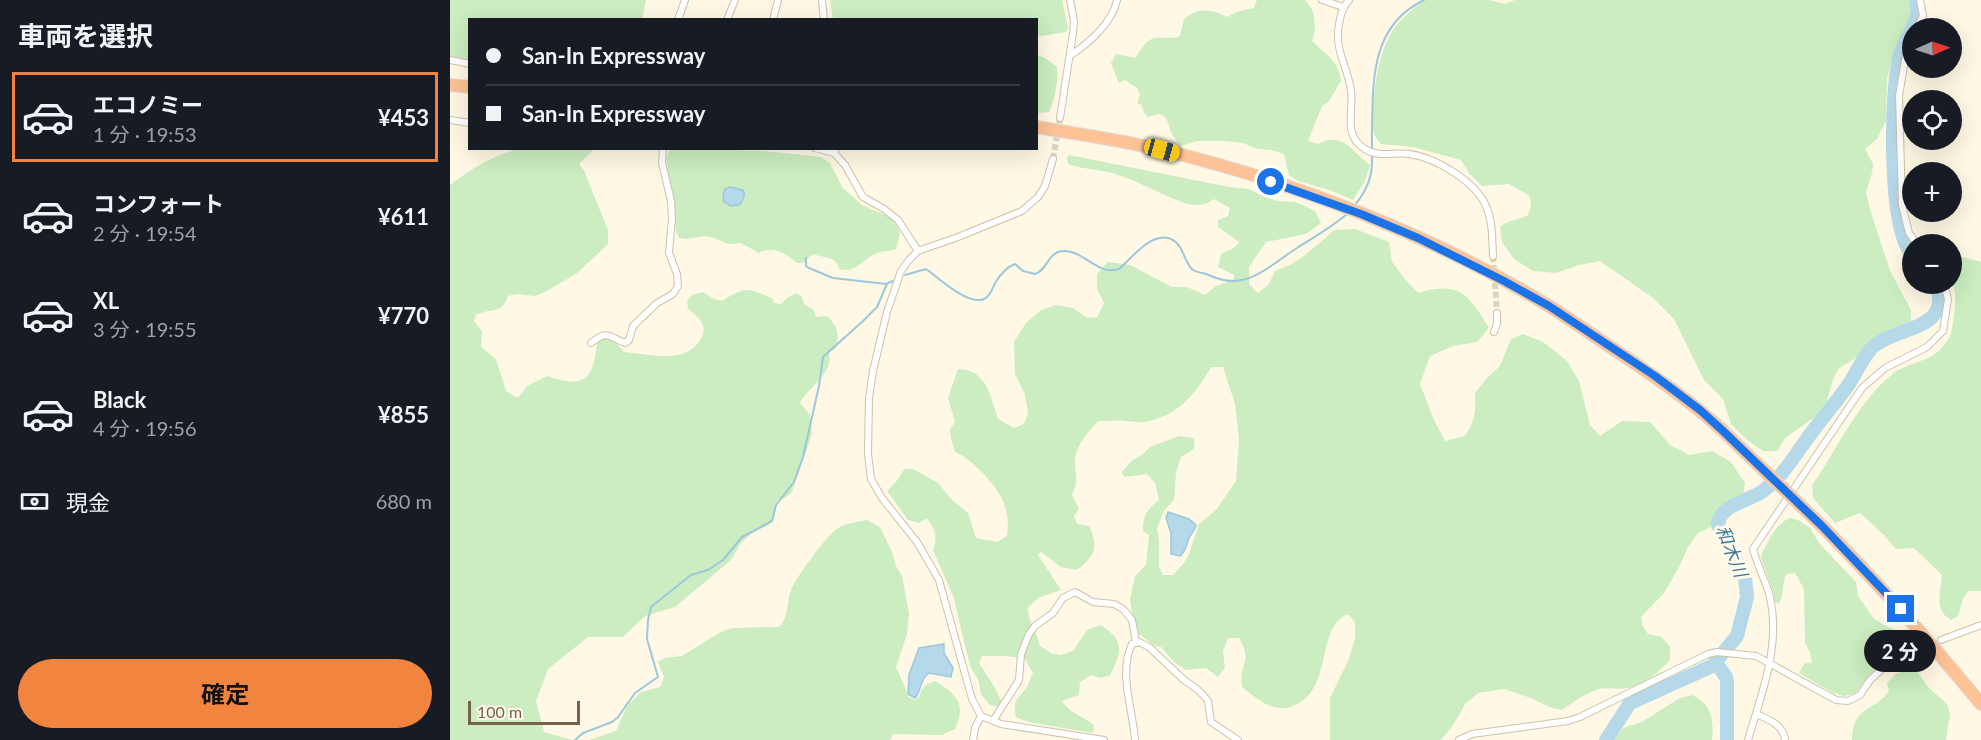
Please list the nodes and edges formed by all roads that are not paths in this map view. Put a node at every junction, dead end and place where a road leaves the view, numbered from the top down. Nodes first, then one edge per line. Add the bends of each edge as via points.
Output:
1 (685, 0) edge
2 (735, 0) edge
3 (778, 0) edge
4 (822, 0) edge
5 (1070, 0) edge
6 (1117, 0) edge
7 (1322, 0) edge
8 (1349, 0) edge
9 (1920, 0) edge
10 (1343, 7) junction
11 (679, 18) edge
12 (729, 18) edge
13 (774, 18) edge
14 (824, 18) edge
15 (1922, 18) edge
16 (1071, 55) junction
17 (450, 60) edge
18 (468, 64) edge
19 (1902, 78) edge
20 (450, 85) edge
21 (468, 87) edge
22 (1060, 118) tunnel mouth
23 (450, 120) edge
24 (468, 123) edge
25 (1038, 127) edge
26 (663, 150) edge
27 (835, 151) edge
28 (1053, 159) tunnel mouth
29 (1910, 234) edge
30 (918, 251) junction
31 (1493, 256) tunnel mouth
32 (1947, 294) edge
33 (1497, 313) tunnel mouth
34 (1494, 332) dead end
35 (591, 343) dead end
36 (1981, 625) edge
37 (1941, 640) dead end
38 (1136, 642) junction
39 (1911, 651) tunnel mouth
40 (1770, 664) junction
41 (1981, 704) edge
42 (1756, 714) junction
43 (981, 716) junction
44 (993, 722) junction
45 (973, 740) edge
46 (1104, 740) edge
47 (1135, 740) edge
48 (1238, 740) edge
49 (1459, 740) edge
50 (1748, 740) edge
51 (1785, 740) edge

1 - 11 street
2 - 12 street
3 - 13 street
4 - 14 street
5 - 16 street via 1074,21
6 - 16 street via 1105,23 1084,47
7 - 10 street
8 - 10 street
9 - 15 street
10 - 31 street via 1337,42 1351,91 1351,130 1356,141 1372,153 1420,156 1461,178 1486,207
16 - 22 street
17 - 18 street
19 - 29 street via 1902,205
20 - 21 highway
23 - 24 street
25 - 41 highway, bridge via 1162,150 1290,188 1418,238 1549,306 1655,376 1722,430 1872,577
26 - 35 street via 672,226 668,244 677,289 633,326 629,340 624,343 601,335
27 - 30 street via 863,197 898,220
28 - 30 street via 1045,186 1022,211
30 - 43 street via 901,271 877,350 869,398 868,463 876,489 917,542 939,580 972,699
32 - 40 street via 1943,331 1927,347 1885,368 1862,388 1753,549 1769,595 1773,646
33 - 34 street
36 - 37 street
38 - 44 street via 1132,620 1123,609 1093,602 1075,592 1067,595 1029,634 1021,654 1019,680
38 - 47 street via 1126,664
38 - 48 street via 1149,647 1197,689 1208,701 1211,722
39 - 40 street via 1894,658 1860,695 1848,701 1836,700
40 - 42 street
40 - 49 street via 1756,656 1708,654 1580,717 1472,734
42 - 50 street
42 - 51 street via 1778,725
43 - 44 street
43 - 45 street
44 - 46 street

